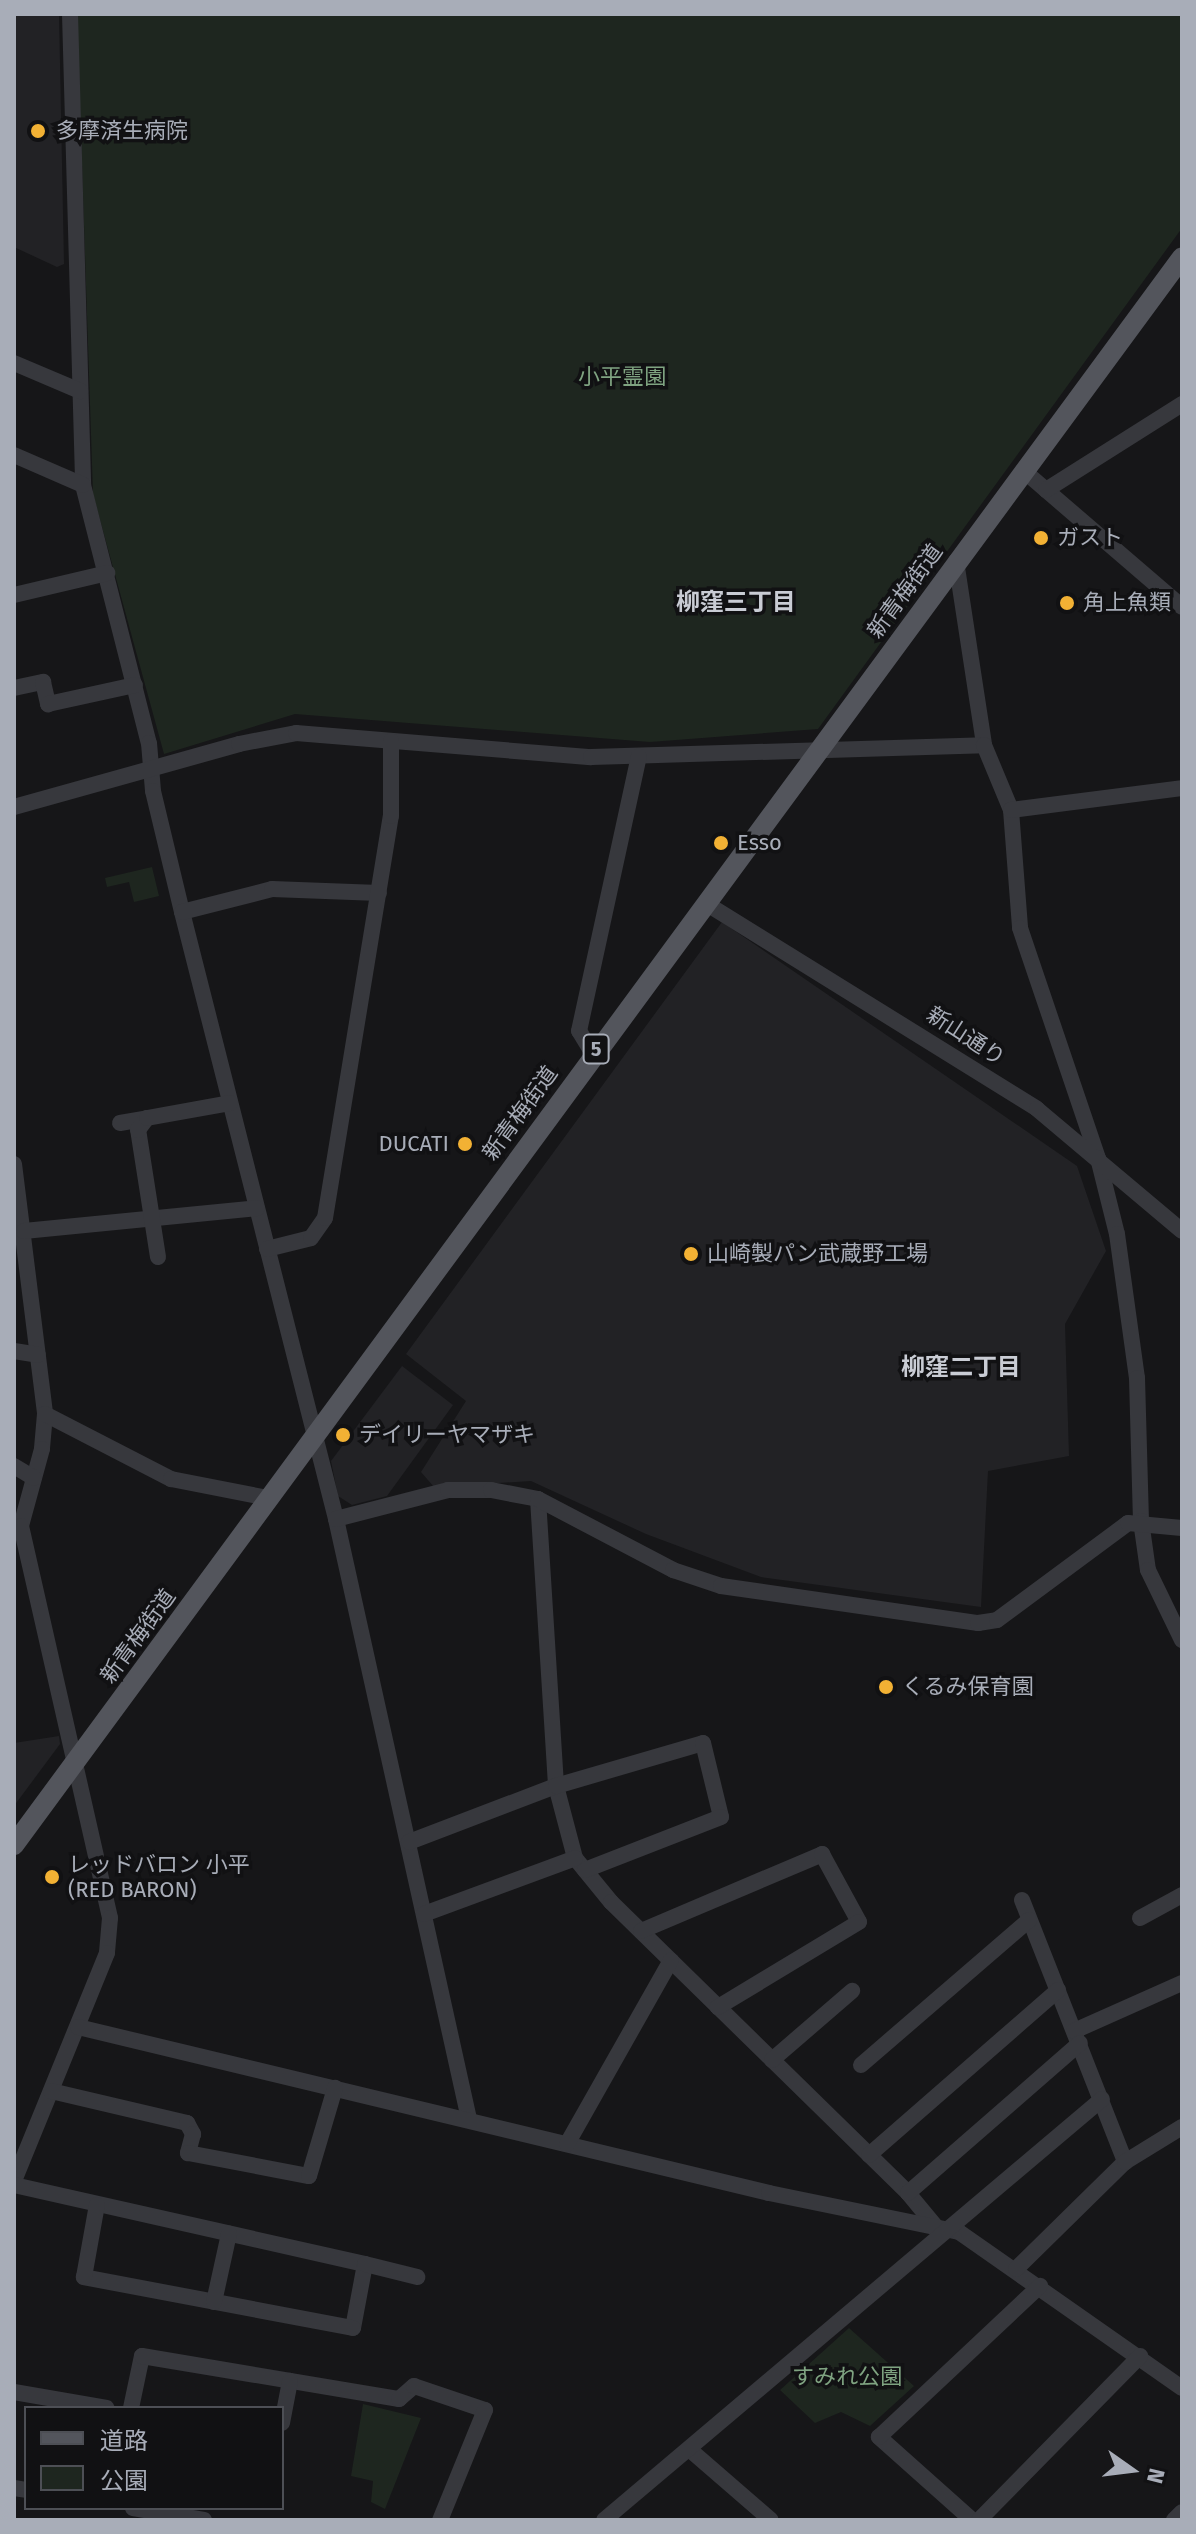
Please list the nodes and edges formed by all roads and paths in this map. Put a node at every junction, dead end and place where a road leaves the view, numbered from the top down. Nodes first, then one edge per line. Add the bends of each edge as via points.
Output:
1 (70, 14) edge
2 (1178, 270) edge
3 (14, 363) edge
4 (80, 391) junction
5 (1182, 404) edge
6 (14, 455) edge
7 (1024, 471) junction
8 (83, 485) junction
9 (1046, 490) junction
10 (956, 561) junction
11 (107, 573) junction
12 (14, 595) edge
13 (1182, 607) edge
14 (135, 685) junction
15 (14, 688) edge
16 (391, 741) junction
17 (984, 745) junction
18 (819, 749) junction
19 (639, 756) junction
20 (150, 769) junction
21 (1182, 788) edge
22 (14, 807) edge
23 (1011, 810) junction
24 (379, 893) junction
25 (707, 904) junction
26 (182, 912) junction
27 (593, 1054) junction
28 (230, 1103) junction
29 (147, 1118) junction
30 (120, 1123) dead end
31 (1098, 1158) junction
32 (14, 1164) edge
33 (257, 1208) junction
34 (151, 1215) junction
35 (24, 1231) junction
36 (1182, 1231) edge
37 (267, 1249) junction
38 (158, 1257) dead end
39 (14, 1351) edge
40 (38, 1355) junction
41 (45, 1414) junction
42 (314, 1436) junction
43 (14, 1466) edge
44 (34, 1478) junction
45 (268, 1498) junction
46 (538, 1499) junction
47 (336, 1519) junction
48 (1141, 1521) junction
49 (1182, 1528) edge
50 (22, 1568) edge
51 (1182, 1640) edge
52 (75, 1763) junction
53 (556, 1786) junction
54 (409, 1842) junction
55 (14, 1845) edge
56 (580, 1864) junction
57 (1182, 1895) edge
58 (1022, 1900) dead end
59 (424, 1914) junction
60 (1140, 1918) dead end
61 (1029, 1920) junction
62 (641, 1931) junction
63 (671, 1960) junction
64 (1182, 1983) edge
65 (1058, 1990) junction
66 (852, 1991) dead end
67 (718, 2007) junction
68 (78, 2027) junction
69 (1077, 2037) junction
70 (772, 2060) junction
71 (861, 2065) dead end
72 (335, 2088) junction
73 (51, 2091) junction
74 (1102, 2099) junction
75 (469, 2119) junction
76 (1182, 2127) edge
77 (567, 2144) junction
78 (869, 2155) junction
79 (1125, 2162) junction
80 (14, 2183) edge
81 (908, 2193) junction
82 (97, 2205) junction
83 (944, 2229) junction
84 (229, 2234) junction
85 (365, 2264) junction
86 (1016, 2269) junction
87 (417, 2277) dead end
88 (1040, 2286) junction
89 (214, 2302) junction
90 (1140, 2356) junction
91 (290, 2381) junction
92 (1182, 2388) edge
93 (14, 2392) edge
94 (95, 2406) edge
95 (131, 2406) edge
96 (284, 2412) edge
97 (689, 2449) junction
98 (145, 2510) edge
99 (1182, 2512) edge
100 (204, 2520) edge
101 (440, 2520) edge
102 (604, 2520) edge
103 (771, 2520) edge
104 (972, 2520) edge
105 (979, 2520) edge
106 (1174, 2520) edge

1 - 4 street
2 - 7 main road, 新青梅街道 / 5
3 - 4 street
4 - 8 street
5 - 9 street
6 - 8 street
7 - 9 street
7 - 10 main road, 新青梅街道 / 5
8 - 11 street
9 - 13 street
10 - 17 street
10 - 18 main road, 新青梅街道 / 5
11 - 12 street
11 - 14 street
14 - 15 street via 48,704 43,682
14 - 20 street
16 - 19 street via 547,755
16 - 20 street via 296,733
16 - 24 street via 391,816
17 - 18 street
17 - 23 street
18 - 19 street
18 - 25 main road, 新青梅街道 / 5
19 - 27 street via 579,1031
20 - 22 street
20 - 26 street
21 - 23 street
23 - 31 street via 1020,928
24 - 26 street via 272,889
24 - 37 street via 325,1218 311,1238
25 - 27 main road, 新青梅街道 / 5
25 - 31 street, 新山通り via 966,1061
26 - 28 street
27 - 42 main road, 新青梅街道 / 5
28 - 29 street
28 - 33 street
29 - 30 street
29 - 34 street via 138,1130
31 - 36 street, 新山通り
31 - 48 street via 1117,1234 1137,1378
32 - 35 street
33 - 34 street via 200,1218
33 - 37 street
34 - 35 street
34 - 38 street
35 - 40 street
37 - 42 street
39 - 40 street
40 - 41 street
41 - 44 street
41 - 45 street via 171,1479
42 - 45 main road, 新青梅街道 / 5
42 - 47 street
43 - 44 street
44 - 50 street via 21,1526
45 - 52 main road, 新青梅街道 / 5
46 - 47 street via 491,1490 448,1490
46 - 48 street via 673,1570 721,1586 978,1623 997,1620 1128,1523
46 - 53 street
47 - 54 street
48 - 49 street
48 - 51 street via 1148,1570
50 - 52 street
52 - 55 main road, 新青梅街道 / 5
52 - 68 street via 110,1918 107,1953
53 - 54 street
53 - 56 street
53 - 56 street via 703,1743 721,1817
54 - 59 street
56 - 59 street
56 - 62 street
57 - 60 street
58 - 61 street
59 - 75 street
61 - 65 street
61 - 71 street
62 - 63 street
62 - 67 street via 822,1854 859,1922
63 - 67 street
63 - 77 street
64 - 69 street
65 - 69 street
65 - 78 street
66 - 70 street
67 - 70 street
68 - 72 street
68 - 73 street
69 - 74 street
69 - 81 street
70 - 78 street
72 - 73 street via 309,2176 188,2153 193,2134 187,2123
72 - 75 street
73 - 80 street
74 - 79 street
74 - 83 street
75 - 77 street
76 - 79 street
77 - 83 street
78 - 81 street
79 - 86 street
80 - 82 street
81 - 83 street
82 - 84 street
82 - 89 street via 84,2277
83 - 86 street
83 - 97 street
84 - 85 street
84 - 89 street
85 - 87 street
85 - 89 street via 353,2328
86 - 88 street
88 - 90 street
88 - 104 street via 879,2437
90 - 92 street
90 - 105 street
91 - 95 street via 142,2356
91 - 96 street
91 - 101 street via 399,2399 414,2386 485,2410
93 - 94 street
97 - 102 street
97 - 103 street
98 - 100 street
99 - 106 street

